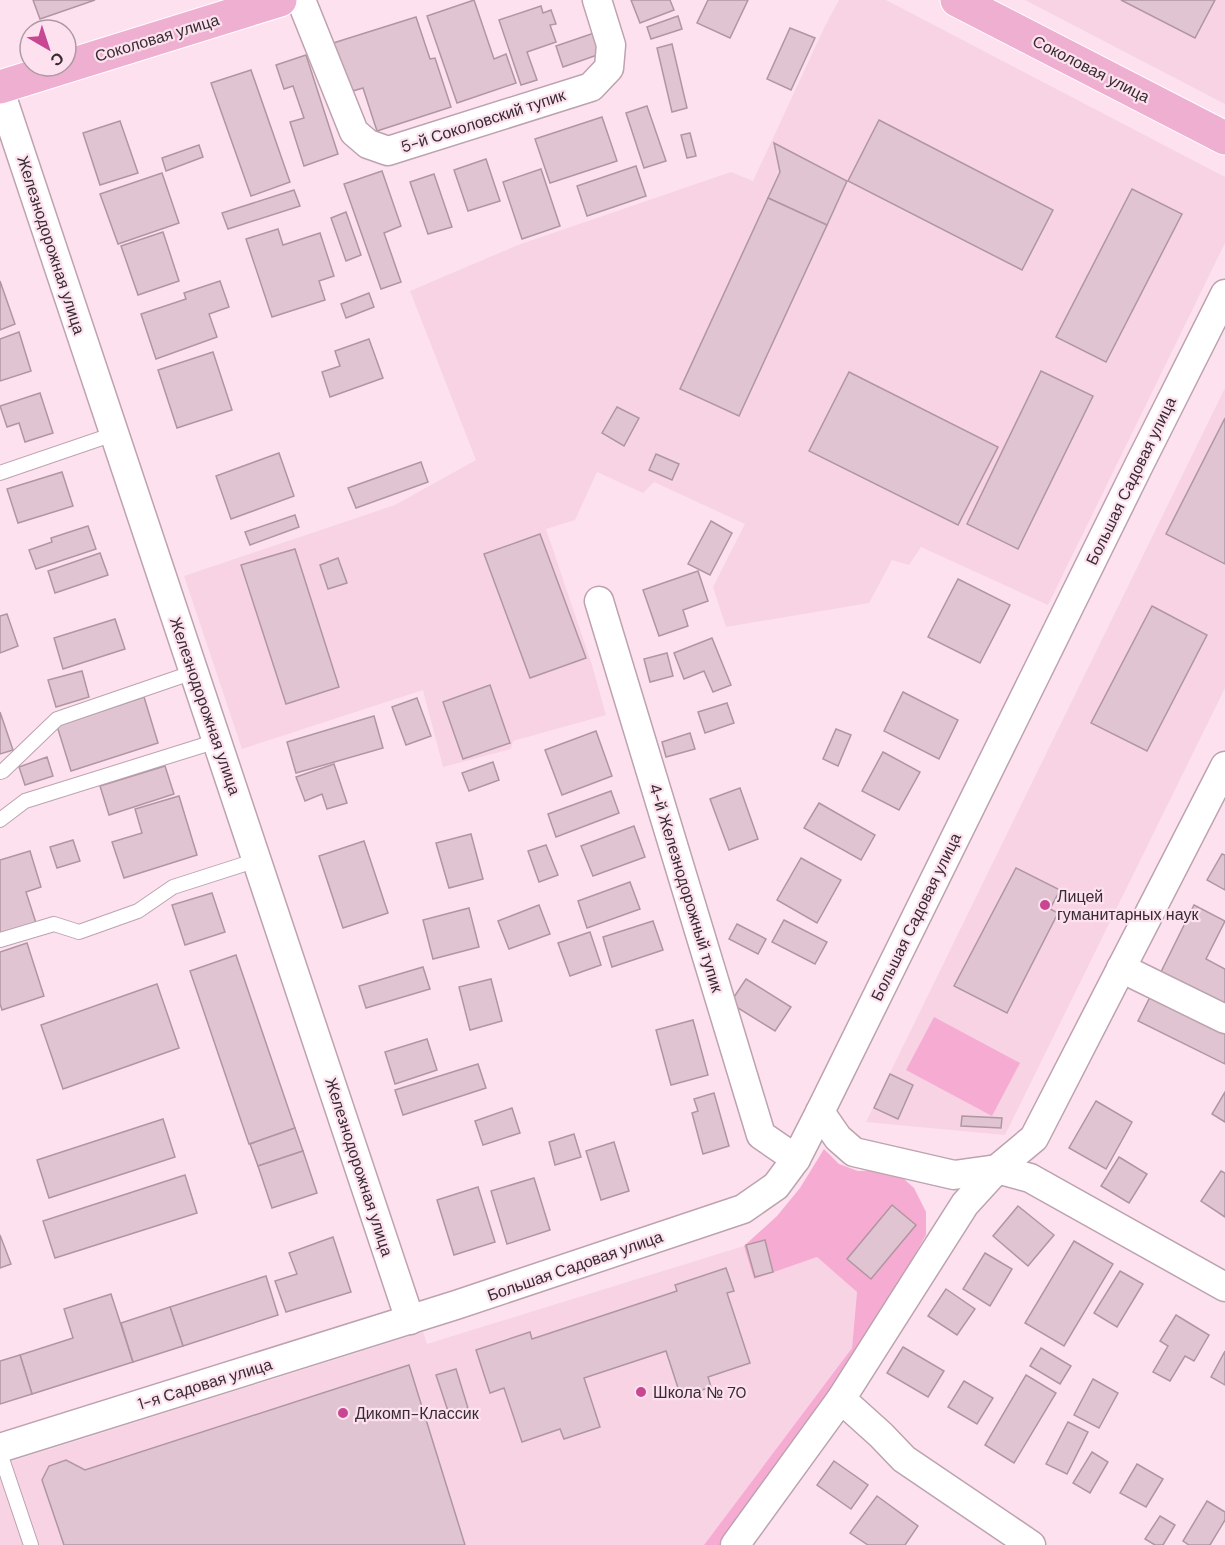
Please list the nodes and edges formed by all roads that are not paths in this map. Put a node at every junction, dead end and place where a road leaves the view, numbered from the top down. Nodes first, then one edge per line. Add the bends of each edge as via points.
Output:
1 (280, 0) edge
2 (301, 0) edge
3 (597, 0) edge
4 (957, 0) edge
5 (0, 89) edge
6 (1225, 138) edge
7 (1225, 294) edge
8 (114, 434) junction
9 (0, 473) edge
10 (599, 601) dead end
11 (194, 672) junction
12 (217, 741) junction
13 (1225, 766) edge
14 (0, 772) edge
15 (1216, 807) edge
16 (0, 820) edge
17 (257, 860) junction
18 (0, 940) edge
19 (1120, 968) junction
20 (1225, 1019) edge
21 (820, 1112) junction
22 (796, 1159) junction
23 (997, 1169) junction
24 (1225, 1287) edge
25 (410, 1320) junction
26 (841, 1399) junction
27 (0, 1448) edge
28 (0, 1453) edge
29 (31, 1545) edge
30 (735, 1545) edge
31 (1031, 1545) edge

1 - 5 main road, Соколовая улица
2 - 3 street, 5-й Соколовский тупик via 354,132 368,144 388,151 591,87 609,68 611,45
4 - 6 main road, Соколовая улица
5 - 8 street, Железнодорожная улица
7 - 21 street, Большая Садовая улица
8 - 9 lane
8 - 11 street, Железнодорожная улица
10 - 22 street, 4-й Железнодорожный тупик via 761,1135
11 - 12 street, Железнодорожная улица
11 - 14 lane via 57,719
12 - 16 lane via 25,801
12 - 17 street, Железнодорожная улица
13 - 15 street
15 - 19 street
17 - 18 lane via 173,887 138,911 79,932 54,924
17 - 25 street, Железнодорожная улица
19 - 20 street
19 - 23 street via 1034,1138
21 - 22 street, Большая Садовая улица
21 - 23 street via 838,1138 854,1152 954,1175
22 - 25 street, Большая Садовая улица via 776,1185 743,1209
23 - 24 street via 1030,1178
23 - 26 street via 965,1204
25 - 27 street, 1-я Садовая улица
26 - 30 street
26 - 31 street via 904,1459
28 - 29 lane

